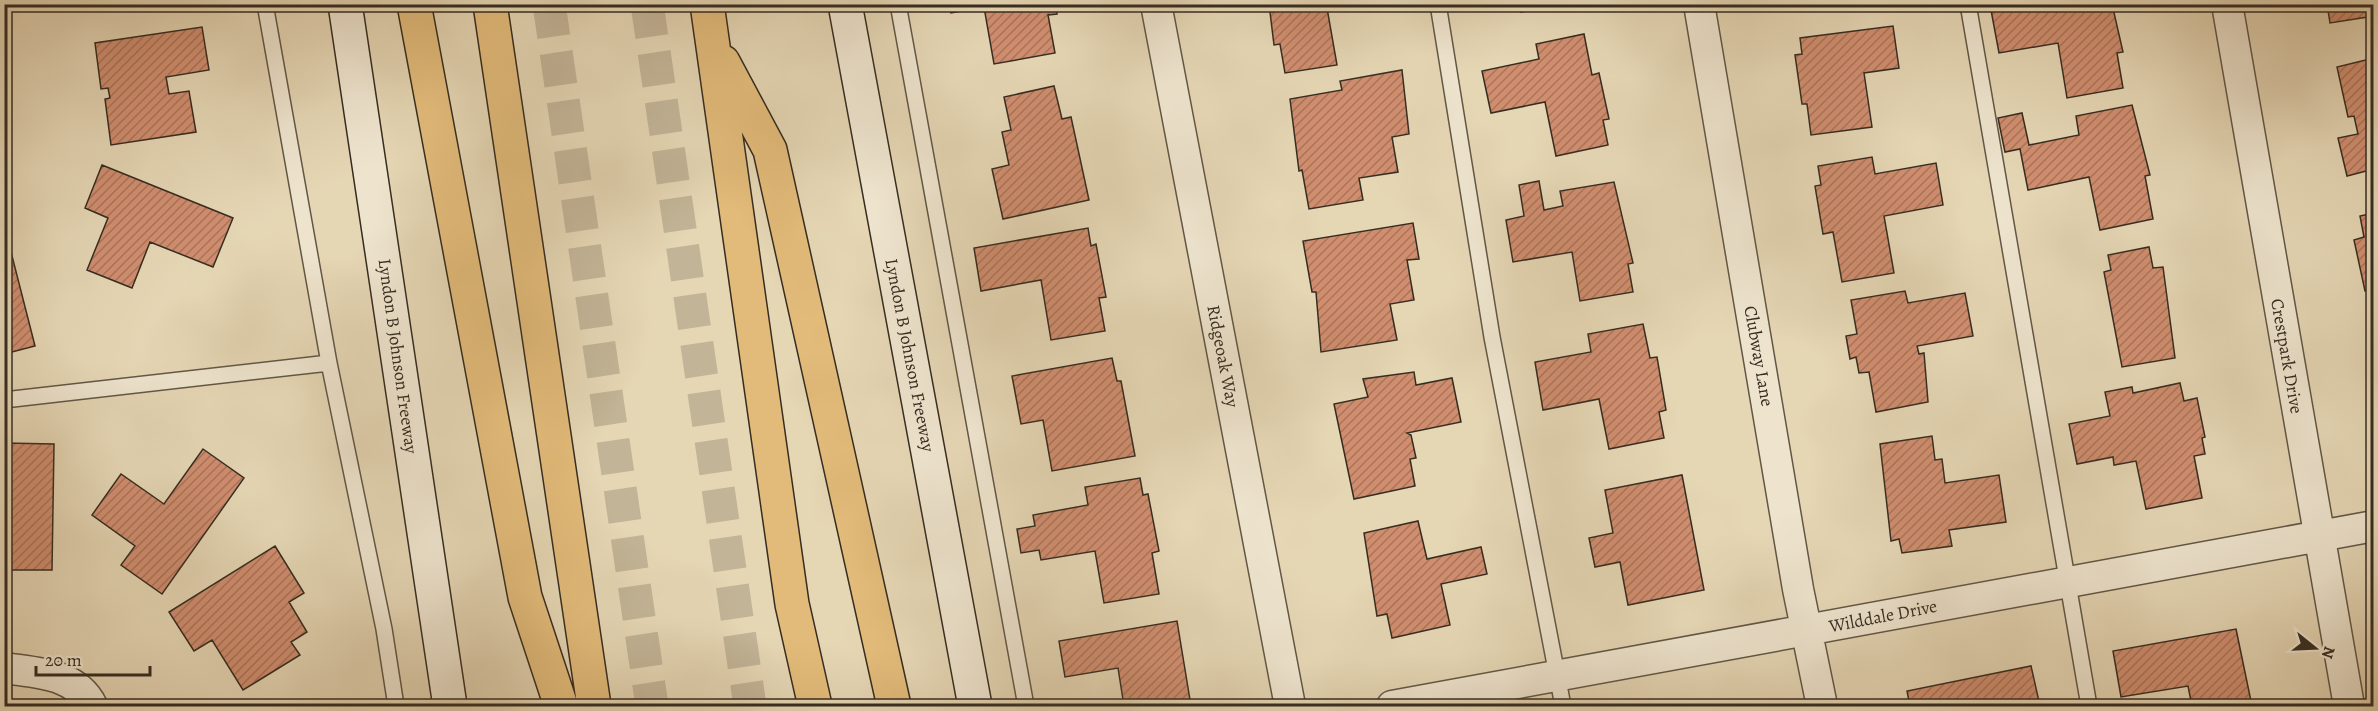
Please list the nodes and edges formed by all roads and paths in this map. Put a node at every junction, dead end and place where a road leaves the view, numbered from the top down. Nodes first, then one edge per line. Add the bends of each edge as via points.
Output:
1 (265, 4) edge
2 (345, 4) edge
3 (414, 4) edge
4 (490, 4) edge
5 (707, 4) edge
6 (844, 4) edge
7 (898, 4) edge
8 (1156, 4) edge
9 (1438, 4) edge
10 (1699, 4) edge
11 (1968, 4) edge
12 (2227, 4) edge
13 (713, 43) junction
14 (329, 363) junction
15 (4, 400) edge
16 (2373, 526) edge
17 (2319, 537) junction
18 (2066, 582) junction
19 (1807, 630) junction
20 (4, 668) edge
21 (1557, 674) junction
22 (92, 706) edge
23 (396, 706) edge
24 (450, 706) edge
25 (561, 706) edge
26 (594, 706) edge
27 (815, 706) edge
28 (894, 706) edge
29 (975, 706) edge
30 (1026, 706) edge
31 (1290, 706) edge
32 (1392, 706) edge
33 (1563, 706) edge
34 (1822, 706) edge
35 (2089, 706) edge
36 (2349, 706) edge

1 - 14 lane
2 - 24 main road, Lyndon B Johnson Freeway
3 - 25 highway via 525,597
4 - 26 highway
5 - 13 highway
6 - 29 main road, Lyndon B Johnson Freeway
7 - 30 lane
8 - 31 street, Ridgeoak Way
9 - 21 lane via 1492,337
10 - 19 street, Clubway Lane
11 - 18 lane
12 - 17 street, Crestpark Drive
13 - 27 highway via 792,604
13 - 28 highway via 770,150
14 - 15 lane
14 - 23 lane
16 - 17 street, Wilddale Drive
17 - 18 street, Wilddale Drive
17 - 36 street, Crestpark Drive
18 - 19 street, Wilddale Drive
18 - 35 lane
19 - 21 street, Wilddale Drive
19 - 34 street, Clubway Lane
20 - 22 street via 61,677
21 - 32 street, Wilddale Drive
21 - 33 lane

